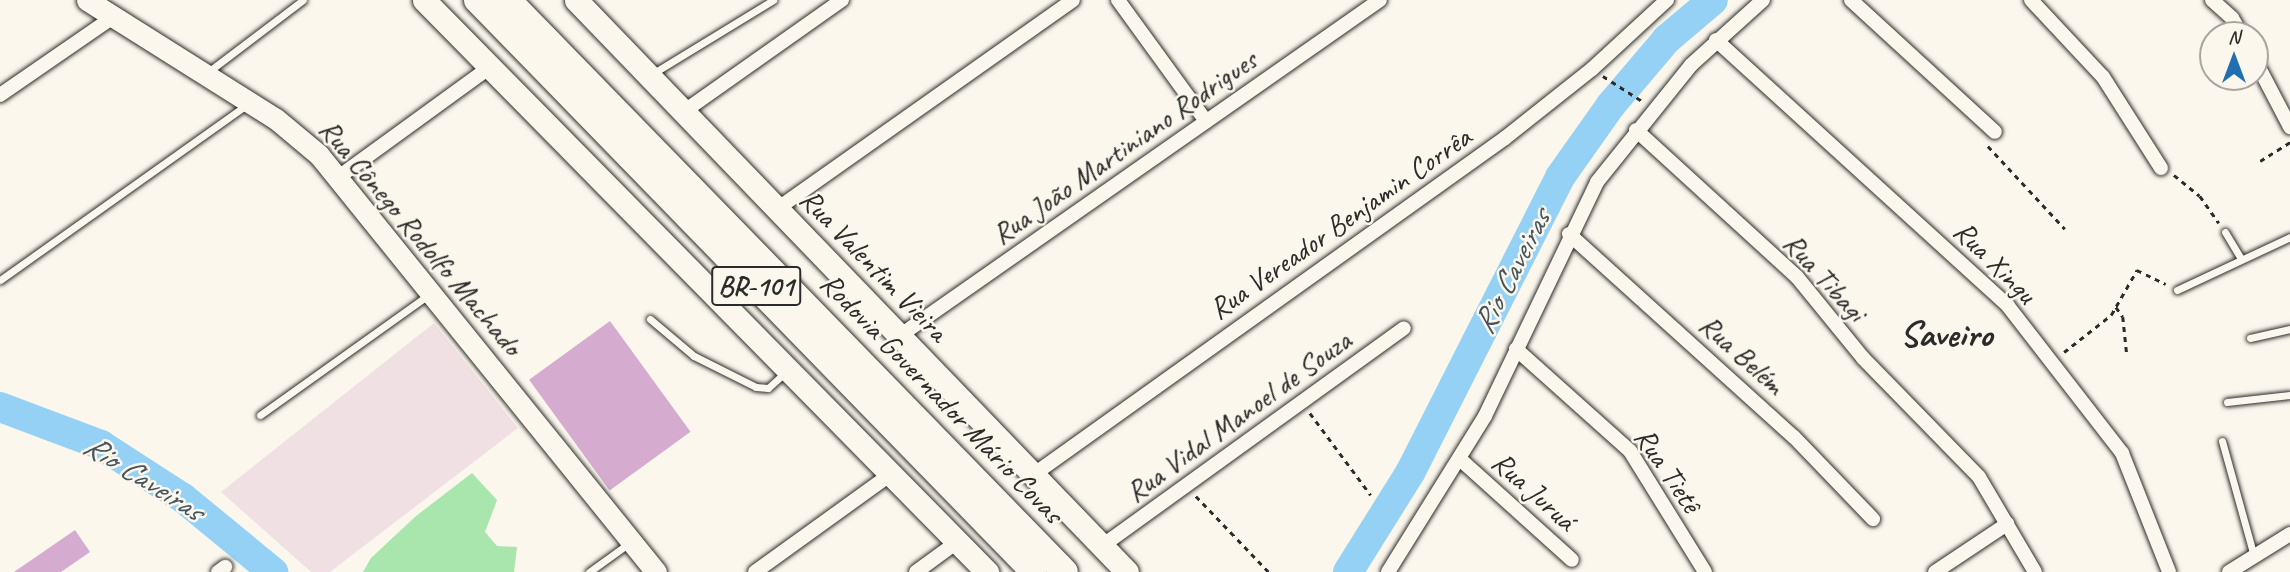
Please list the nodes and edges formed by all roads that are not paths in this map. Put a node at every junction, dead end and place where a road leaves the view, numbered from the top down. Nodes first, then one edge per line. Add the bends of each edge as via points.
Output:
1 (87, 0) edge
2 (303, 0) edge
3 (424, 0) edge
4 (471, 0) edge
5 (477, 0) edge
6 (508, 0) edge
7 (576, 0) edge
8 (773, 0) edge
9 (842, 0) edge
10 (1073, 0) edge
11 (1118, 0) edge
12 (1380, 0) edge
13 (1667, 0) edge
14 (1763, 0) edge
15 (1851, 0) edge
16 (2031, 0) edge
17 (2212, 0) edge
18 (113, 17) junction
19 (2234, 21) edge
20 (505, 29) junction
21 (1716, 40) junction
22 (490, 67) junction
23 (205, 74) junction
24 (652, 74) junction
25 (2269, 87) edge
26 (0, 95) edge
27 (249, 102) junction
28 (686, 110) junction
29 (1206, 121) junction
30 (2290, 127) edge
31 (1636, 130) junction
32 (1995, 132) road end
33 (2161, 168) road end
34 (340, 176) junction
35 (777, 209) junction
36 (2225, 232) road end
37 (1569, 234) junction
38 (2290, 237) edge
39 (2239, 257) junction
40 (0, 280) edge
41 (2177, 290) road end
42 (432, 292) junction
43 (650, 319) dead end
44 (1404, 328) dead end
45 (2290, 329) edge
46 (898, 337) junction
47 (2250, 338) dead end
48 (1516, 349) junction
49 (788, 370) junction
50 (2290, 395) edge
51 (2227, 402) dead end
52 (260, 415) dead end
53 (2222, 441) dead end
54 (1461, 460) junction
55 (891, 474) junction
56 (1033, 475) junction
57 (1873, 519) dead end
58 (2007, 524) junction
59 (2290, 534) edge
60 (632, 541) junction
61 (957, 542) junction
62 (1102, 546) junction
63 (2254, 556) junction
64 (1572, 560) dead end
65 (1396, 569) edge
66 (589, 572) edge
67 (656, 572) edge
68 (755, 572) edge
69 (916, 572) edge
70 (987, 572) edge
71 (1034, 572) edge
72 (1065, 572) edge
73 (1127, 572) edge
74 (1705, 572) edge
75 (1935, 572) edge
76 (2035, 572) edge
77 (2169, 572) edge
78 (2229, 572) edge

1 - 18 main road, Rua Cônego Rodolfo Machado
2 - 23 lane
3 - 22 main road
4 - 20 highway
5 - 20 highway, Rodovia Governador Mário Covas / BR-101
6 - 72 highway, Rodovia Governador Mário Covas / BR-101
7 - 24 main road, Rua Valentim Vieira
8 - 24 lane
9 - 28 street
10 - 35 street
11 - 29 street
12 - 29 street, Rua João Martiniano Rodrigues
13 - 56 street, Rua Vereador Benjamin Corrêa via 1592,69 1505,138
14 - 21 street
15 - 32 street
16 - 33 street via 2103,77
17 - 19 street
18 - 23 main road, Rua Cônego Rodolfo Machado
18 - 26 street
20 - 71 highway, Rodovia Governador Mário Covas / BR-101
21 - 31 street
21 - 77 street, Rua Xingu via 2008,306 2087,404 2130,468
22 - 34 street
22 - 49 main road
23 - 27 main road, Rua Cônego Rodolfo Machado
24 - 28 main road, Rua Valentim Vieira
25 - 30 street
27 - 34 main road, Rua Cônego Rodolfo Machado via 293,131
27 - 40 lane
28 - 35 main road, Rua Valentim Vieira
29 - 46 street, Rua João Martiniano Rodrigues
31 - 37 street via 1597,182
31 - 58 street, Rua Tibagi via 1805,286 1863,358 1979,477
34 - 42 main road, Rua Cônego Rodolfo Machado
35 - 46 main road, Rua Valentim Vieira
36 - 39 lane
37 - 48 street
37 - 57 street, Rua Belém via 1794,437
38 - 39 lane
39 - 41 lane
42 - 52 lane
42 - 60 main road, Rua Cônego Rodolfo Machado
43 - 49 lane via 694,356 756,387 768,388
44 - 62 street, Rua Vidal Manoel de Souza
45 - 47 lane
46 - 56 main road, Rua Valentim Vieira
48 - 54 street
48 - 74 street, Rua Tietê via 1630,451
49 - 55 main road
50 - 51 lane
53 - 63 lane
54 - 64 street, Rua Juruá
54 - 65 street
55 - 61 main road
55 - 68 street
56 - 62 main road, Rua Valentim Vieira
58 - 75 street
58 - 76 street, Rua Tibagi
59 - 63 street
60 - 66 lane
60 - 67 main road, Rua Cônego Rodolfo Machado
61 - 69 street
61 - 70 main road
62 - 73 main road, Rua Valentim Vieira
63 - 78 street

